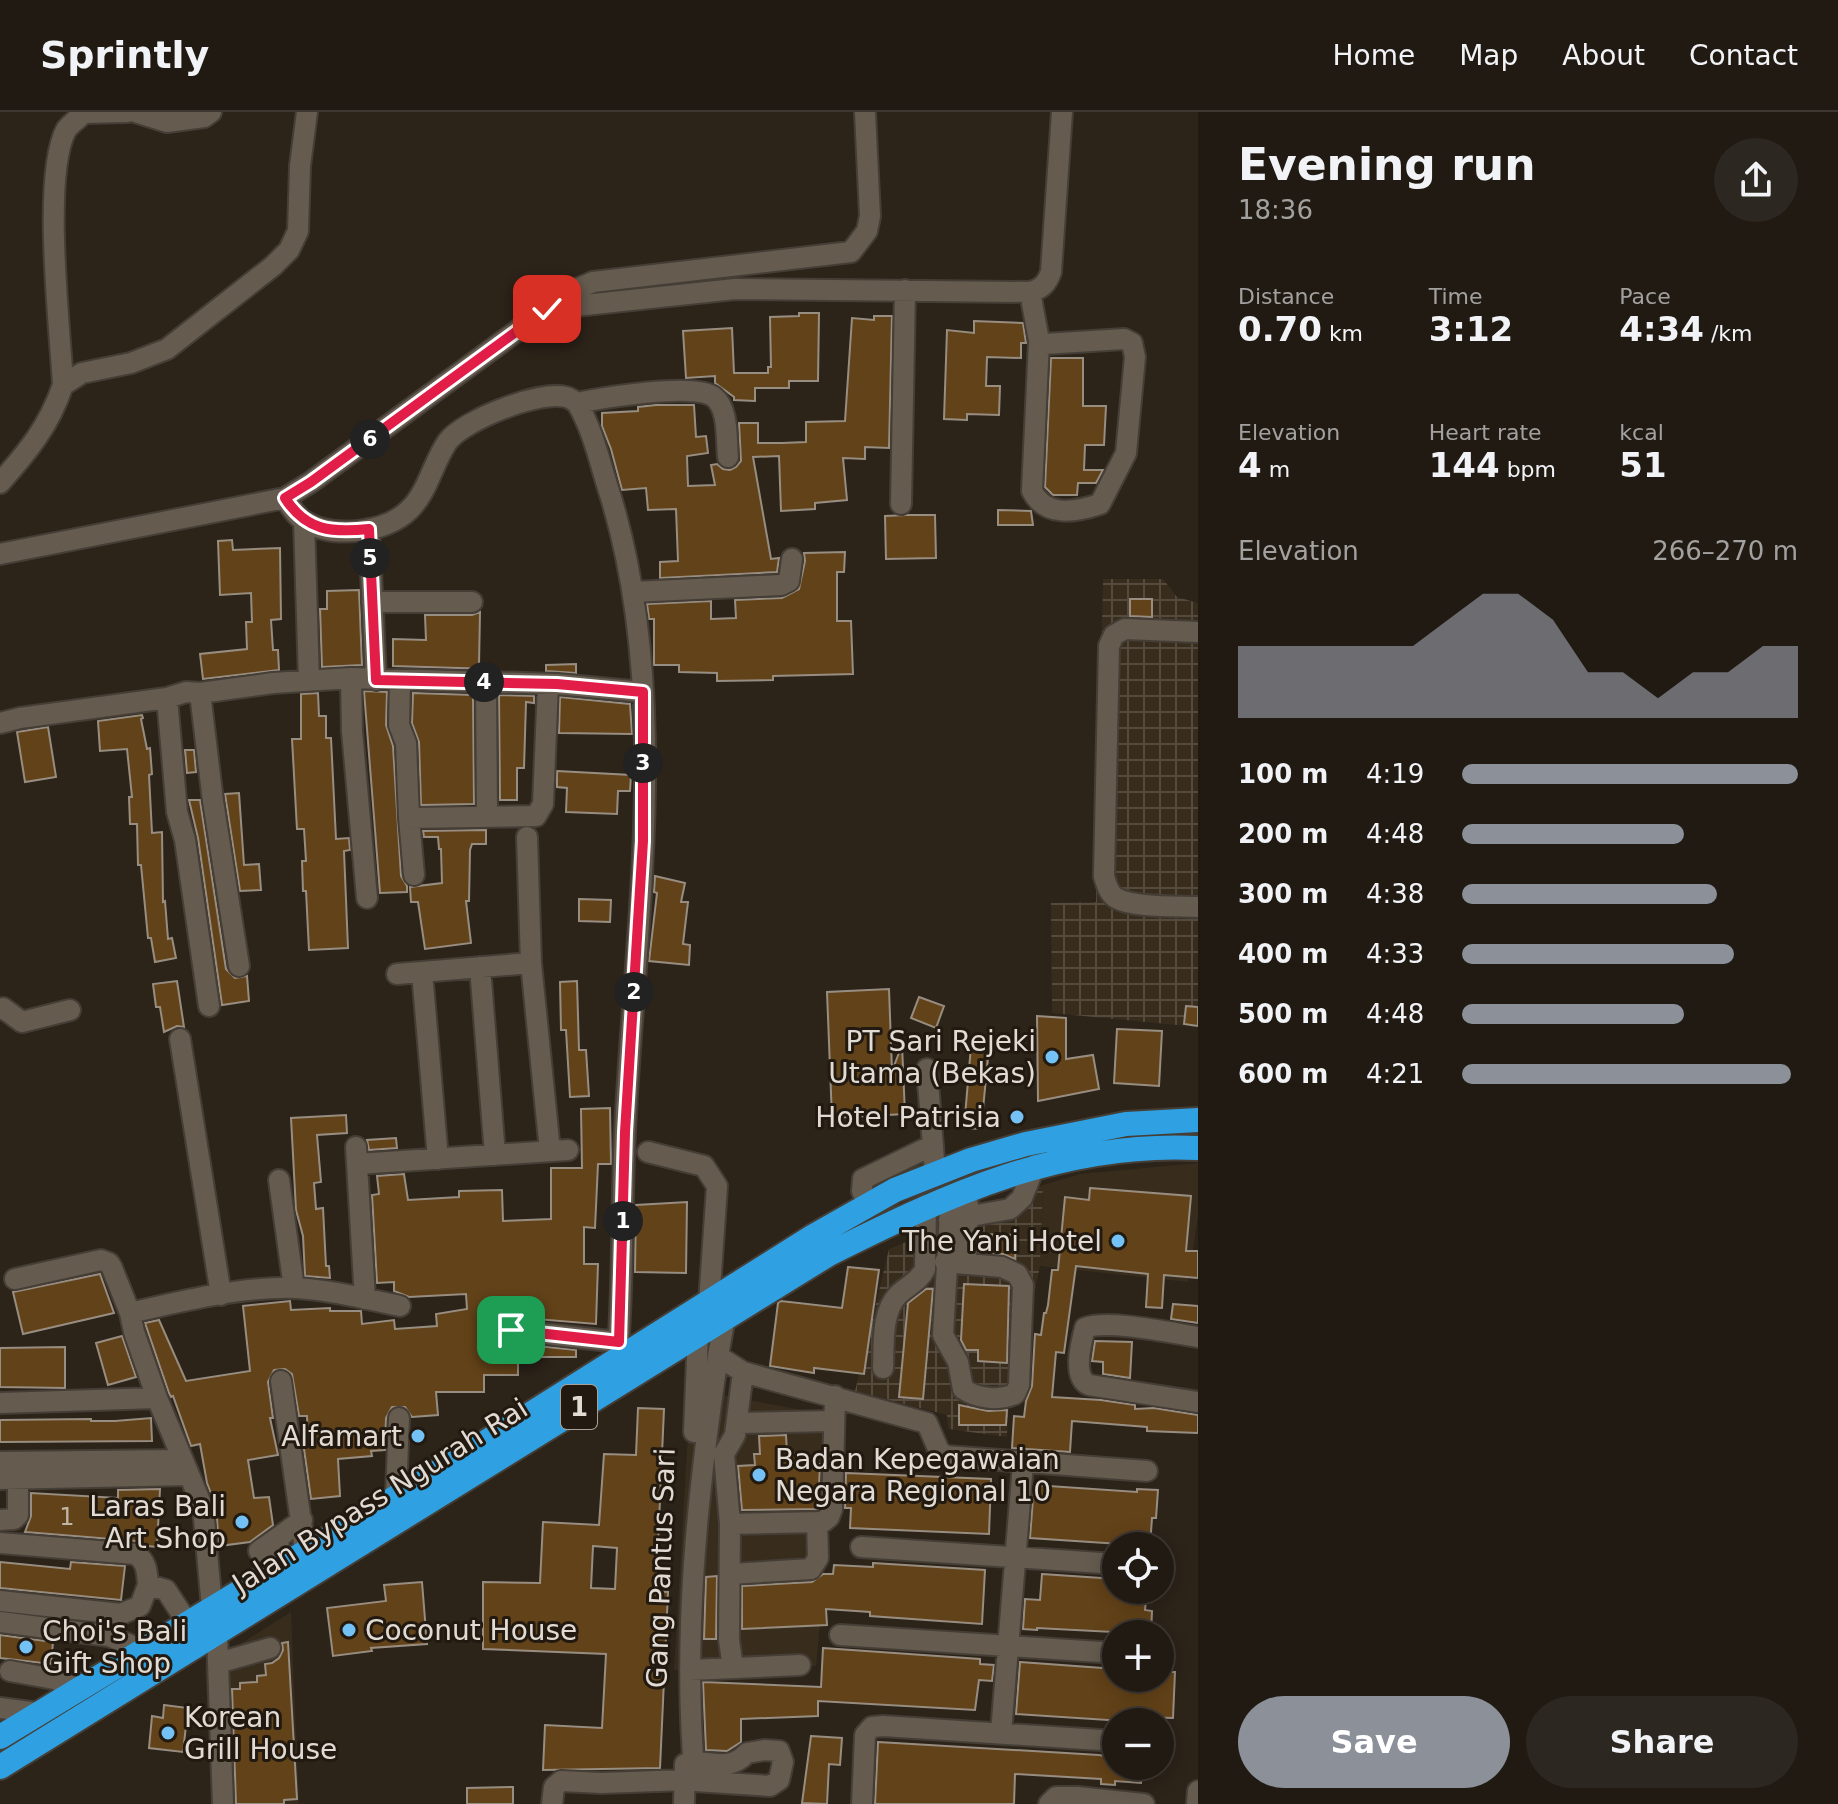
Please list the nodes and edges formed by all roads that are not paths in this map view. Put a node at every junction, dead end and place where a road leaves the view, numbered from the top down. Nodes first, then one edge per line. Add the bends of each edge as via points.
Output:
1 (128, 112) edge
2 (135, 112) edge
3 (211, 112) edge
4 (307, 112) edge
5 (865, 112) edge
6 (1062, 112) edge
7 (905, 290) junction
8 (1030, 292) junction
9 (547, 309) junction
10 (1039, 341) junction
11 (63, 385) junction
12 (577, 403) junction
13 (728, 457) dead end
14 (0, 483) edge
15 (285, 498) junction
16 (901, 504) dead end
17 (304, 521) junction
18 (369, 529) junction
19 (0, 554) edge
20 (792, 559) dead end
21 (633, 592) junction
22 (372, 602) junction
23 (472, 602) dead end
24 (1198, 632) edge
25 (351, 678) junction
26 (309, 680) junction
27 (376, 680) junction
28 (400, 680) junction
29 (486, 682) junction
30 (548, 684) junction
31 (643, 692) junction
32 (200, 693) junction
33 (167, 698) junction
34 (0, 723) edge
35 (487, 817) junction
36 (409, 818) junction
37 (527, 837) dead end
38 (414, 875) dead end
39 (367, 898) dead end
40 (1198, 907) edge
41 (531, 963) junction
42 (239, 966) dead end
43 (480, 967) junction
44 (422, 972) junction
45 (397, 974) dead end
46 (209, 1006) dead end
47 (0, 1009) edge
48 (70, 1010) dead end
49 (180, 1039) dead end
50 (927, 1069) dead end
51 (1198, 1120) edge
52 (933, 1145) junction
53 (1198, 1148) edge
54 (648, 1152) dead end
55 (495, 1155) junction
56 (438, 1159) junction
57 (935, 1173) junction
58 (279, 1180) dead end
59 (869, 1205) junction
60 (926, 1205) junction
61 (958, 1206) junction
62 (956, 1263) junction
63 (15, 1279) dead end
64 (294, 1288) junction
65 (221, 1295) junction
66 (365, 1299) junction
67 (400, 1306) dead end
68 (717, 1310) junction
69 (130, 1313) junction
70 (511, 1330) dead end
71 (698, 1334) junction
72 (1198, 1337) edge
73 (618, 1351) junction
74 (718, 1356) junction
75 (883, 1368) dead end
76 (743, 1372) junction
77 (281, 1381) dead end
78 (835, 1396) junction
79 (157, 1398) junction
80 (1198, 1402) edge
81 (0, 1403) edge
82 (399, 1418) dead end
83 (832, 1421) junction
84 (737, 1423) junction
85 (0, 1462) edge
86 (1023, 1464) junction
87 (185, 1468) junction
88 (459, 1470) junction
89 (1147, 1471) dead end
90 (9, 1479) edge
91 (396, 1495) junction
92 (0, 1520) edge
93 (302, 1520) junction
94 (817, 1522) junction
95 (730, 1524) junction
96 (0, 1543) edge
97 (861, 1547) dead end
98 (305, 1550) junction
99 (1016, 1557) junction
100 (268, 1559) junction
101 (1102, 1563) edge
102 (730, 1574) junction
103 (148, 1585) junction
104 (0, 1601) edge
105 (212, 1608) junction
106 (0, 1622) edge
107 (187, 1622) junction
108 (217, 1634) junction
109 (840, 1635) dead end
110 (1009, 1646) junction
111 (270, 1648) dead end
112 (142, 1650) junction
113 (1102, 1652) edge
114 (218, 1663) junction
115 (800, 1665) dead end
116 (733, 1668) junction
117 (690, 1670) junction
118 (10, 1671) dead end
119 (79, 1689) junction
120 (0, 1708) edge
121 (38, 1713) junction
122 (1001, 1733) junction
123 (0, 1737) edge
124 (1102, 1740) edge
125 (0, 1767) edge
126 (690, 1771) junction
127 (1198, 1791) edge
128 (223, 1804) edge
129 (552, 1804) edge
130 (684, 1804) edge
131 (862, 1804) edge
132 (1049, 1804) edge
133 (1144, 1804) edge
134 (1197, 1804) edge

1 - 11 street via 84,113 67,129 57,163 54,226
2 - 3 street via 167,122
4 - 11 street via 298,231 289,250 167,349 82,373
5 - 9 street via 870,216 867,231 851,252 593,282
6 - 8 street via 1051,272 1044,285
7 - 8 street
7 - 9 street via 735,289
7 - 16 street
8 - 10 street
9 - 15 street
10 - 10 street via 1132,343 1126,453 1100,504 1079,511 1049,507 1032,491
11 - 14 street via 54,413
12 - 13 street via 701,391 723,410
12 - 18 street via 567,397 527,401 470,423 450,438 410,509
12 - 21 street via 621,527
15 - 17 street
15 - 19 street
17 - 18 street via 331,529
17 - 26 street
18 - 22 street
20 - 21 street via 789,581 781,585
21 - 31 street
22 - 23 street
22 - 27 street
24 - 40 street via 1125,629 1109,646 1104,876 1115,898
25 - 26 street
25 - 27 street
25 - 39 street
26 - 32 street
27 - 28 street
28 - 29 street
28 - 36 street
29 - 30 street
29 - 35 street
30 - 31 street
30 - 35 street via 543,804 536,816
31 - 73 street via 643,841
32 - 33 street
32 - 42 street
33 - 34 street
33 - 46 street via 178,816
35 - 36 street
36 - 38 street
37 - 41 street
41 - 43 street
41 - 55 street via 559,1150
43 - 44 street
43 - 55 street
44 - 45 street
44 - 56 street
47 - 48 street via 22,1022
49 - 65 street
50 - 52 street
51 - 57 highway, Jalan Bypass Ngurah Rai / 1 via 1097,1129 1026,1144
52 - 57 street
52 - 59 street via 863,1179
53 - 61 highway, Jalan Bypass Ngurah Rai / 1 via 1127,1150 1035,1165
54 - 68 street via 704,1166 717,1186
55 - 56 street
56 - 66 street via 356,1155
57 - 59 highway, Jalan Bypass Ngurah Rai / 1
58 - 64 street
59 - 68 highway, Jalan Bypass Ngurah Rai / 1 via 812,1237
60 - 61 highway, Jalan Bypass Ngurah Rai / 1
60 - 68 highway, Jalan Bypass Ngurah Rai / 1
60 - 75 street via 925,1269 889,1310
61 - 62 street
62 - 62 street via 943,1335 958,1362 963,1389 986,1398 1006,1398 1019,1385 1023,1285 1017,1274 1002,1267
63 - 69 street via 105,1260
64 - 65 street
64 - 66 street
65 - 69 street
66 - 67 street
68 - 71 highway, Jalan Bypass Ngurah Rai / 1
68 - 73 highway, Jalan Bypass Ngurah Rai / 1
68 - 74 street
69 - 79 street
70 - 73 street
71 - 88 highway, Jalan Bypass Ngurah Rai / 1
71 - 126 street, Gang Pantus Sari via 682,1611
72 - 80 street via 1090,1326 1085,1328 1079,1376 1089,1385
73 - 88 highway, Jalan Bypass Ngurah Rai / 1
74 - 76 street
74 - 117 street via 699,1513
76 - 78 street
76 - 84 street
77 - 93 street
78 - 83 street
78 - 86 street via 927,1423 946,1456
79 - 81 street
79 - 87 street
82 - 91 street
83 - 84 street
83 - 94 street via 832,1509 829,1517
84 - 95 street via 724,1454
85 - 87 street
86 - 89 street
86 - 99 street
87 - 90 street
87 - 105 street via 203,1508
88 - 91 highway, Jalan Bypass Ngurah Rai / 1
88 - 108 highway, Jalan Bypass Ngurah Rai / 1
90 - 92 street via 18,1515
91 - 98 highway, Jalan Bypass Ngurah Rai / 1
93 - 98 street
93 - 100 street via 279,1537
94 - 95 street
94 - 102 street via 818,1558 811,1569
95 - 102 street
96 - 103 street via 135,1554 142,1558
97 - 99 street
98 - 100 highway, Jalan Bypass Ngurah Rai / 1
99 - 101 street
99 - 110 street
100 - 105 highway, Jalan Bypass Ngurah Rai / 1
102 - 116 street
103 - 104 street via 140,1606 121,1614
103 - 107 street via 166,1590
105 - 107 highway, Jalan Bypass Ngurah Rai / 1
106 - 112 street via 109,1636
107 - 112 highway, Jalan Bypass Ngurah Rai / 1
108 - 114 street
108 - 125 highway, Jalan Bypass Ngurah Rai / 1
109 - 110 street
110 - 113 street
110 - 122 street
111 - 114 street
112 - 119 highway, Jalan Bypass Ngurah Rai / 1
114 - 128 street
115 - 116 street
116 - 117 street
117 - 126 street
118 - 119 street
119 - 121 highway, Jalan Bypass Ngurah Rai / 1
120 - 121 street
121 - 123 highway, Jalan Bypass Ngurah Rai / 1
122 - 124 street
122 - 131 street via 872,1727 865,1735
126 - 129 street via 602,1783 561,1781 554,1787
126 - 130 street, Gang Pantus Sari
127 - 134 street
132 - 133 street via 1056,1797 1077,1797

